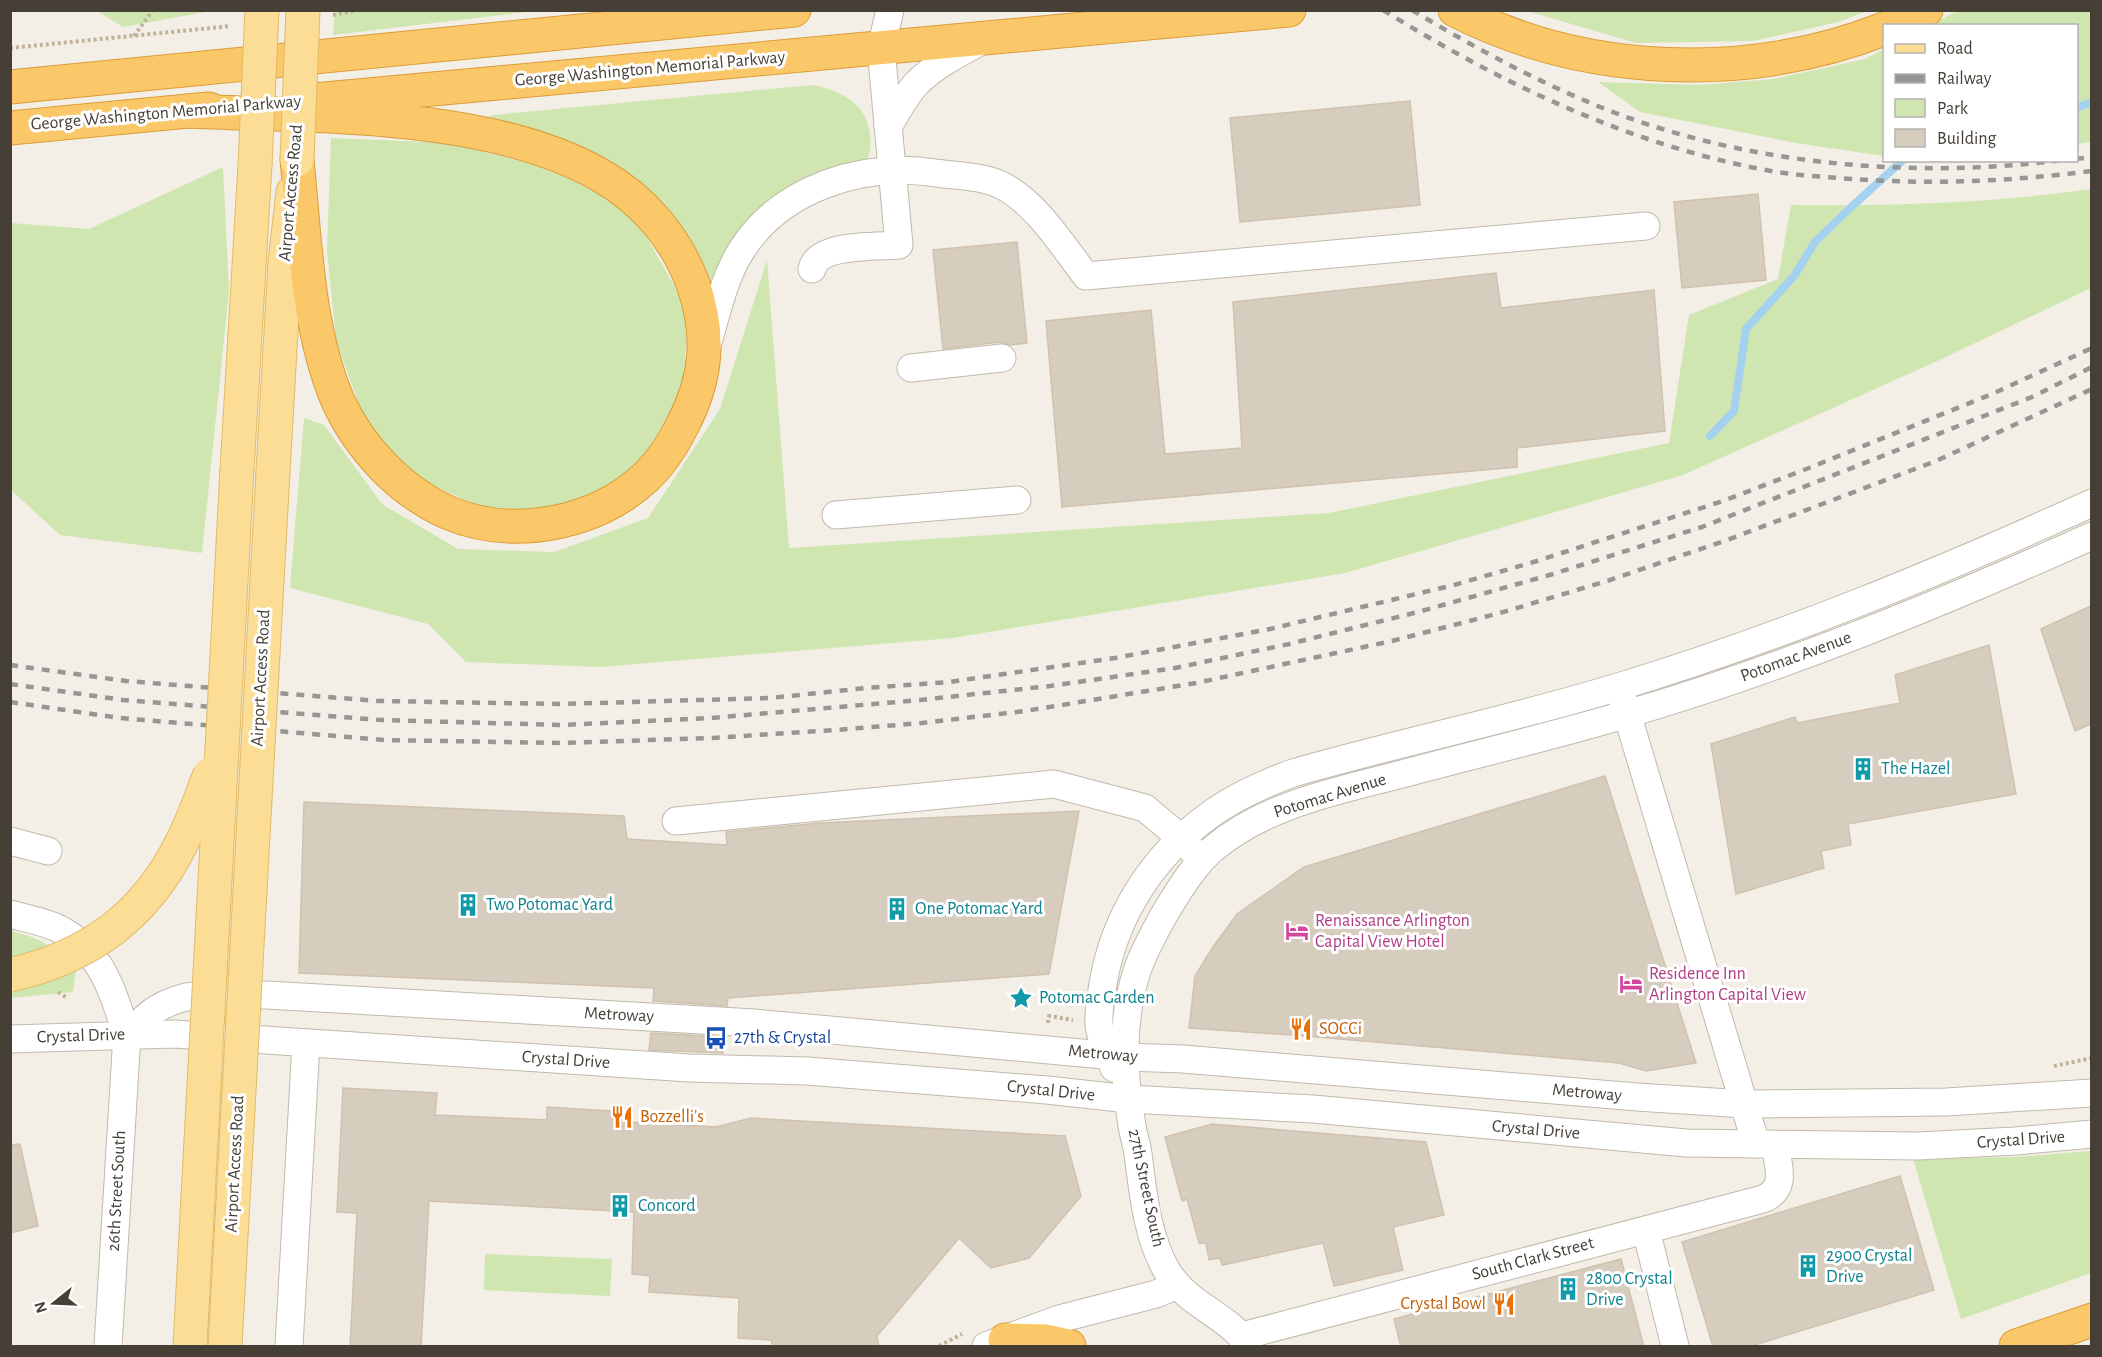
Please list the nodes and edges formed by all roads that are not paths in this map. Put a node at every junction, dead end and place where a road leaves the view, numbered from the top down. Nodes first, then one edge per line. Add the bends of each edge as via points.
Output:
1 (666, 10) edge
2 (794, 10) edge
3 (890, 10) edge
4 (1289, 10) edge
5 (1455, 10) edge
6 (1926, 10) edge
7 (317, 13) edge
8 (249, 18) edge
9 (1896, 24) edge
10 (1883, 29) edge
11 (585, 30) junction
12 (985, 39) junction
13 (881, 48) junction
14 (10, 87) edge
15 (188, 111) junction
16 (888, 126) junction
17 (10, 128) edge
18 (297, 160) junction
19 (892, 170) junction
20 (1646, 226) dead end
21 (812, 269) dead end
22 (705, 354) junction
23 (1002, 358) dead end
24 (911, 368) dead end
25 (1017, 500) dead end
26 (2091, 503) edge
27 (836, 515) dead end
28 (2091, 536) edge
29 (1619, 687) junction
30 (1626, 714) junction
31 (221, 747) junction
32 (676, 821) dead end
33 (1182, 839) junction
34 (10, 841) edge
35 (48, 851) dead end
36 (1202, 861) junction
37 (10, 914) edge
38 (10, 975) edge
39 (127, 1035) junction
40 (10, 1039) edge
41 (306, 1043) junction
42 (1116, 1056) junction
43 (2091, 1093) edge
44 (1129, 1099) junction
45 (1744, 1104) junction
46 (2091, 1134) edge
47 (1765, 1145) junction
48 (1646, 1230) junction
49 (1177, 1285) junction
50 (2091, 1320) edge
51 (1246, 1341) edge
52 (995, 1343) edge
53 (108, 1347) edge
54 (190, 1347) edge
55 (225, 1347) edge
56 (289, 1347) edge
57 (1069, 1347) edge
58 (1675, 1347) edge
59 (2016, 1347) edge

1 - 11 highway
2 - 11 highway
3 - 13 street
4 - 12 highway, George Washington Memorial Parkway
5 - 10 highway via 1508,34 1572,52 1681,65 1794,55
6 - 9 highway
7 - 18 main road, Airport Access Road, bridge
8 - 31 main road, Airport Access Road, bridge via 255,165
11 - 14 highway
12 - 13 highway, George Washington Memorial Parkway
12 - 16 street via 918,82
13 - 15 highway, George Washington Memorial Parkway
13 - 16 street
15 - 17 highway, George Washington Memorial Parkway
15 - 22 highway via 354,118 456,129 532,146 598,174 624,190 668,234 700,305
16 - 19 street
18 - 22 highway via 320,347 340,405 357,434 391,475 450,514 483,523 544,525 596,509 622,496 646,477 679,432 691,410
18 - 55 main road, Airport Access Road, bridge via 285,262
19 - 20 street via 938,173 1002,185 1037,214 1086,276
19 - 21 street via 899,245 828,252 813,262
19 - 22 street via 826,184 789,202 766,221 731,270
23 - 24 street
25 - 27 street
26 - 29 street, Potomac Avenue via 1836,611
28 - 30 street, Potomac Avenue via 1880,627
29 - 30 street, South Clark Street
29 - 33 street, Potomac Avenue via 1293,773 1264,784 1207,817
30 - 36 street, Potomac Avenue via 1295,804 1240,830
30 - 45 street, South Clark Street
31 - 38 main road, bridge via 182,843 139,905 106,935 73,955
31 - 54 main road, Airport Access Road, bridge
32 - 33 street via 1054,784 1145,808
33 - 36 street
33 - 42 street, Potomac Avenue via 1144,881 1116,933 1106,963 1099,1025
34 - 35 street
36 - 42 street, Potomac Avenue via 1177,893 1149,942 1137,970
37 - 39 street via 54,927 89,950 110,986
39 - 40 street, Crystal Drive
39 - 41 street, Crystal Drive via 175,1034
39 - 42 street, Metroway via 155,1010 180,998 233,994 754,1023
39 - 53 street, 26th Street South
41 - 44 street, Crystal Drive via 689,1068 807,1071
41 - 56 street
42 - 44 street, Potomac Avenue
42 - 45 street, Metroway
43 - 45 street, Metroway via 1946,1102
44 - 47 street, Crystal Drive via 1313,1109 1686,1143
44 - 49 street, 27th Street South via 1154,1239
45 - 47 street, South Clark Street
46 - 47 street, Crystal Drive via 1918,1146
47 - 48 street, South Clark Street via 1781,1181 1771,1196
48 - 51 street, South Clark Street
48 - 58 street
49 - 51 street, 27th Street South
49 - 52 street
50 - 59 highway
52 - 57 highway via 1046,1341

